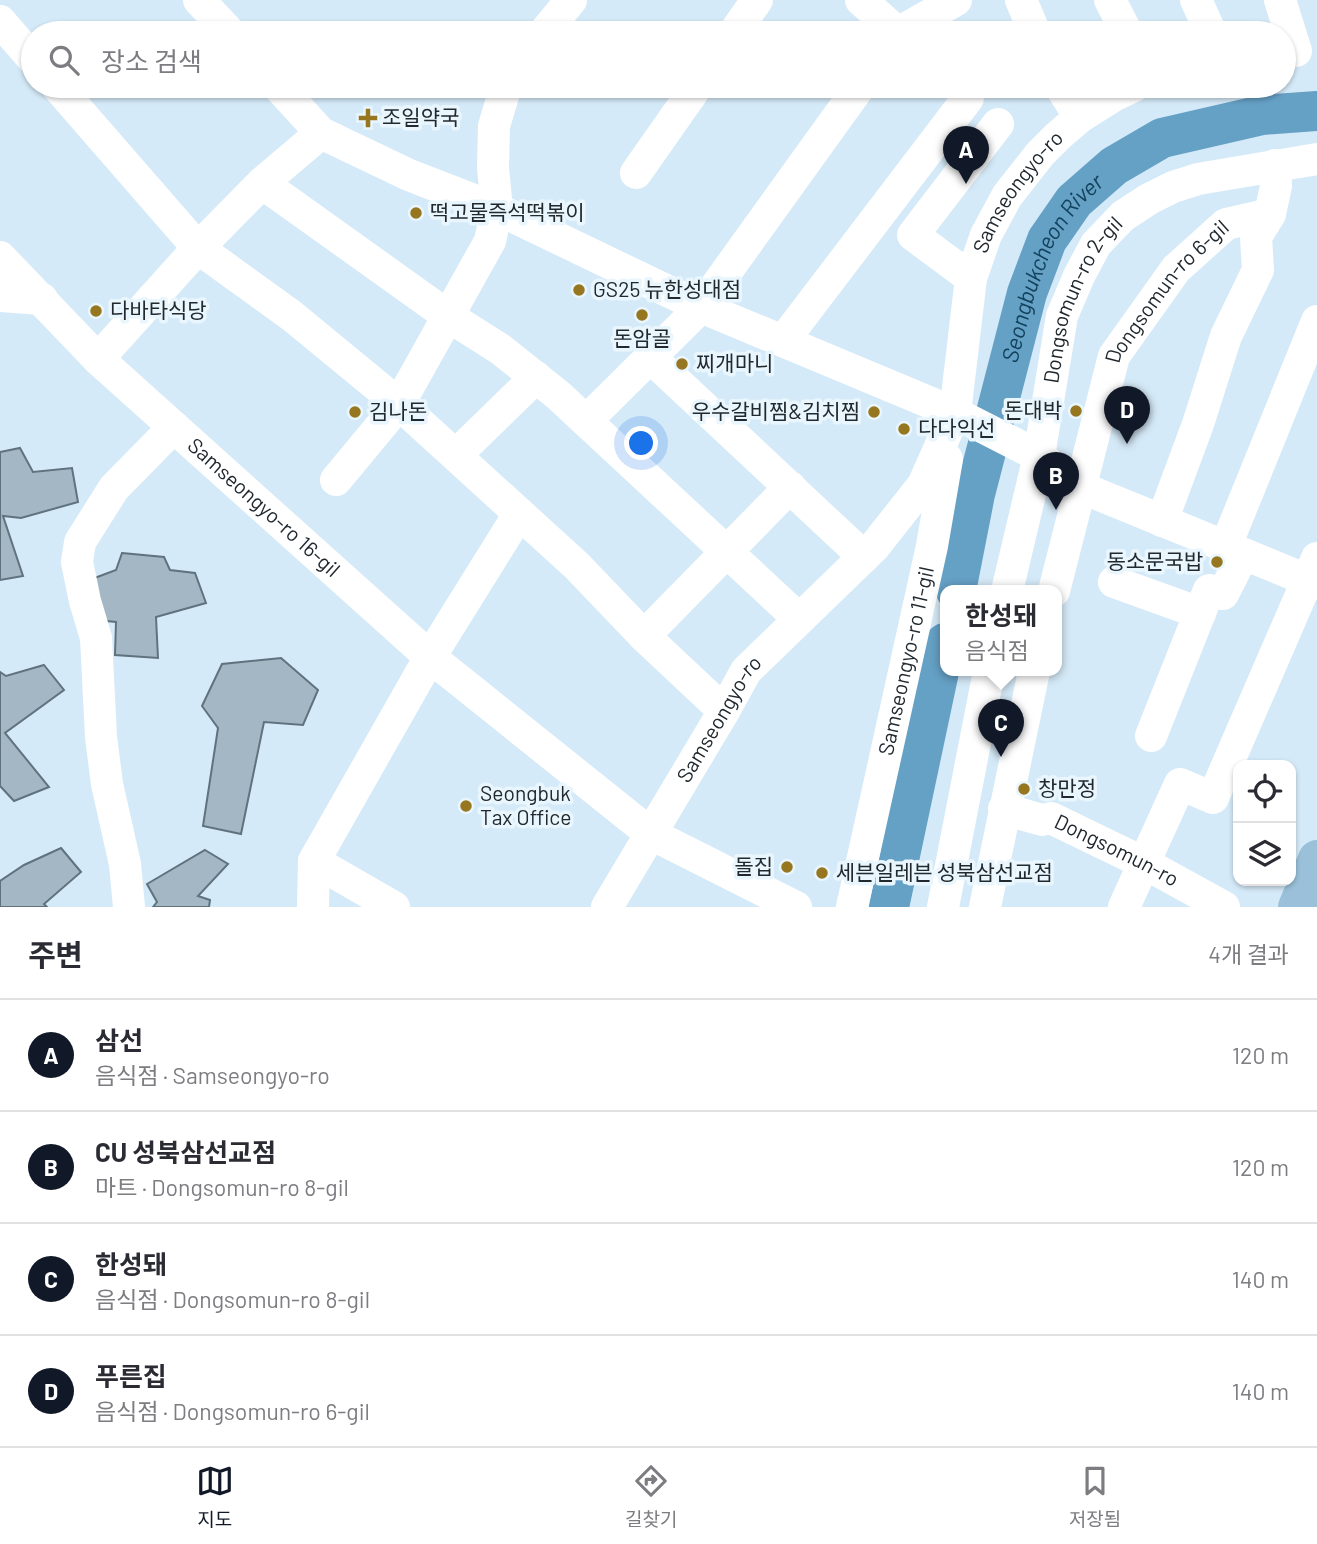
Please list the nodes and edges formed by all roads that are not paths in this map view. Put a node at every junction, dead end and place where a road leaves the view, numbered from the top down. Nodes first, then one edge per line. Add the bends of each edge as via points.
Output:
1 (199, 0) edge
2 (570, 0) edge
3 (757, 0) edge
4 (861, 0) edge
5 (956, 0) edge
6 (1021, 0) edge
7 (1110, 0) edge
8 (1196, 0) edge
9 (1280, 0) edge
10 (0, 21) edge
11 (219, 21) edge
12 (553, 21) edge
13 (742, 21) edge
14 (885, 21) edge
15 (919, 21) edge
16 (1030, 21) edge
17 (1120, 21) edge
18 (1206, 21) edge
19 (1288, 21) edge
20 (21, 45) edge
21 (67, 98) edge
22 (289, 98) edge
23 (502, 98) edge
24 (689, 98) edge
25 (851, 98) edge
26 (957, 98) edge
27 (968, 98) edge
28 (1068, 98) edge
29 (1110, 98) edge
30 (1080, 117) junction
31 (998, 124) junction
32 (321, 133) junction
33 (1040, 155) junction
34 (1317, 159) edge
35 (1275, 165) junction
36 (636, 173) dead end
37 (262, 184) junction
38 (497, 209) junction
39 (1270, 214) junction
40 (198, 248) junction
41 (0, 257) edge
42 (971, 278) junction
43 (0, 296) edge
44 (42, 299) junction
45 (701, 307) junction
46 (448, 316) junction
47 (1317, 321) edge
48 (783, 341) junction
49 (649, 356) junction
50 (98, 359) junction
51 (536, 377) junction
52 (399, 404) junction
53 (962, 417) junction
54 (586, 421) junction
55 (174, 427) junction
56 (1032, 453) junction
57 (456, 455) junction
58 (336, 480) dead end
59 (1080, 487) junction
60 (790, 488) junction
61 (519, 514) junction
62 (1162, 521) junction
63 (1234, 552) junction
64 (728, 553) junction
65 (864, 557) junction
66 (1314, 574) edge
67 (1114, 582) dead end
68 (1008, 585) edge
69 (1056, 585) edge
70 (1200, 613) junction
71 (799, 619) junction
72 (644, 636) junction
73 (430, 657) junction
74 (988, 676) edge
75 (1033, 676) edge
76 (724, 711) junction
77 (1151, 736) dead end
78 (1004, 809) junction
79 (651, 834) junction
80 (1317, 859) edge
81 (314, 861) junction
82 (1144, 863) junction
83 (792, 906) edge
84 (129, 907) edge
85 (313, 907) edge
86 (394, 907) edge
87 (607, 907) edge
88 (852, 907) edge
89 (943, 907) edge
90 (985, 907) edge
91 (1125, 907) edge
92 (1224, 907) edge
93 (1297, 907) edge

1 - 11 street
2 - 12 street
3 - 13 street
4 - 14 street
5 - 15 street
6 - 16 street
7 - 17 street
8 - 18 street
9 - 19 street
10 - 20 street
21 - 40 street
22 - 32 street
23 - 38 street via 494,126
24 - 36 street
25 - 45 street
26 - 48 street
27 - 31 street
28 - 30 street, Samseongyo-ro
29 - 30 street, Samseongyo-ro
30 - 33 street, Samseongyo-ro
31 - 33 street
31 - 42 street, Samseongyo-ro via 913,235
32 - 37 street
32 - 38 street via 409,175
33 - 42 street, Samseongyo-ro via 1002,205
34 - 35 street, Dongsomun-ro 2-gil
35 - 39 street, Dongsomun-ro 6-gil
35 - 56 street, Dongsomun-ro 2-gil via 1173,187 1123,216 1096,244 1062,316
37 - 40 street
37 - 46 street
38 - 45 street
38 - 46 street via 490,241
39 - 59 street, Dongsomun-ro 6-gil via 1226,224 1176,269 1114,356
39 - 62 street, Dongsomun-ro 6-gil via 1256,237 1258,270 1226,336
40 - 50 street
40 - 52 street via 292,316
41 - 44 street, Samseongyo-ro 16-gil
42 - 53 street, Samseongyo-ro
43 - 44 street
44 - 50 street, Samseongyo-ro 16-gil
45 - 48 street
45 - 49 street
46 - 51 street
46 - 52 street
47 - 63 street
48 - 53 street
49 - 54 street
49 - 60 street
50 - 55 street, Samseongyo-ro 16-gil
51 - 54 street
51 - 57 street
52 - 57 street
52 - 58 street
53 - 56 street
53 - 65 street, Samseongyo-ro via 923,485
53 - 88 street, Samseongyo-ro 11-gil
54 - 64 street
55 - 73 street, Samseongyo-ro 16-gil
55 - 84 street via 114,488 80,542 77,562 96,638 101,737
56 - 59 street
56 - 68 street, Dongsomun-ro 2-gil
57 - 61 street
59 - 62 street
59 - 69 street, Dongsomun-ro 6-gil
60 - 64 street
60 - 65 street
61 - 72 street
61 - 73 street
62 - 63 street
63 - 66 street
63 - 70 street via 1223,594 1209,590
64 - 71 street
64 - 72 street
65 - 71 street, Samseongyo-ro
66 - 82 street via 1213,798 1180,783
67 - 70 street
70 - 77 street
71 - 76 street, Samseongyo-ro via 746,671
72 - 76 street
73 - 79 street, Samseongyo-ro 16-gil
73 - 81 street
74 - 89 street
75 - 78 street
76 - 79 street, Samseongyo-ro
78 - 82 street, Dongsomun-ro via 1042,820 1051,818
78 - 90 street
79 - 83 street, Samseongyo-ro 16-gil
79 - 87 street, Samseongyo-ro
80 - 93 main road
81 - 85 street
81 - 86 street
82 - 91 street
82 - 92 street, Dongsomun-ro

